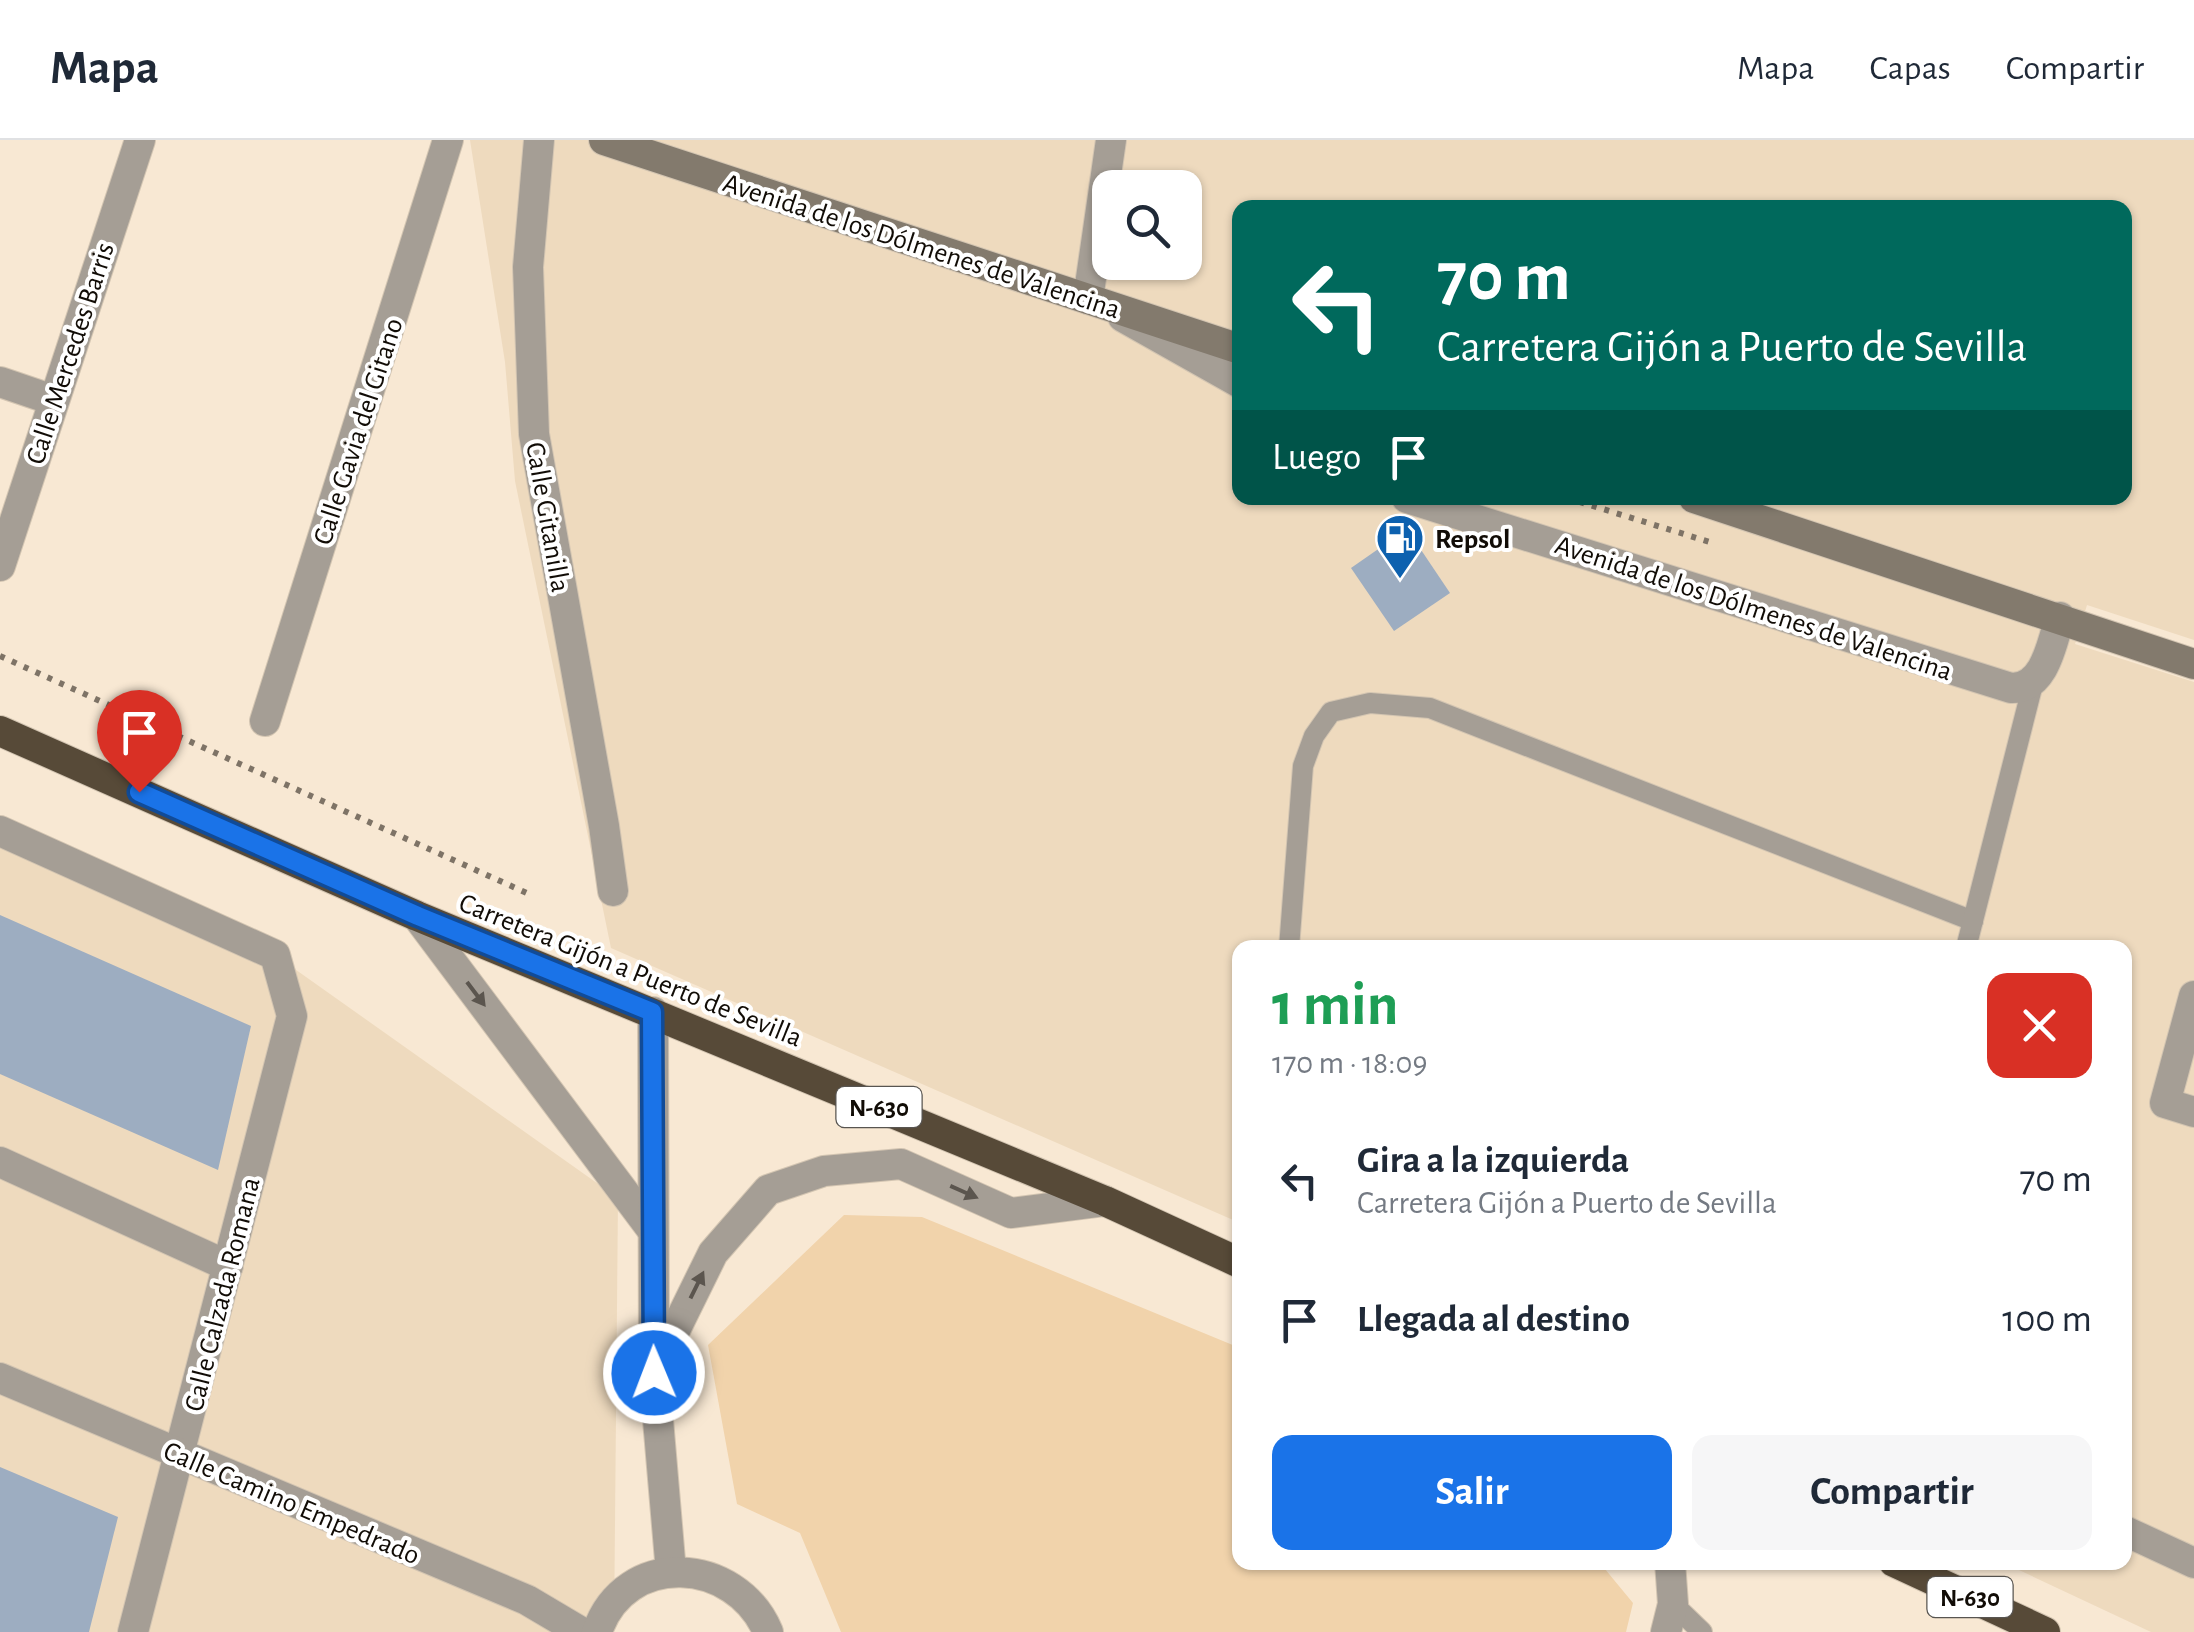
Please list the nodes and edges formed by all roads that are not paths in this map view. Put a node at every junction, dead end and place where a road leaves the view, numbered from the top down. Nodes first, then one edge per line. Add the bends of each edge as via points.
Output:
1 (140, 140) edge
2 (448, 140) edge
3 (540, 140) edge
4 (604, 140) edge
5 (1111, 140) edge
6 (1094, 301) junction
7 (1232, 346) edge
8 (1232, 379) edge
9 (0, 382) edge
10 (53, 400) junction
11 (1429, 505) edge
12 (1716, 505) edge
13 (0, 566) edge
14 (2060, 617) junction
15 (2194, 664) edge
16 (2034, 680) junction
17 (265, 721) dead end
18 (0, 730) edge
19 (0, 831) edge
20 (613, 891) dead end
21 (418, 916) junction
22 (1973, 921) junction
23 (1290, 940) edge
24 (1968, 940) edge
25 (2194, 996) edge
26 (652, 1012) junction
27 (2194, 1112) edge
28 (0, 1162) edge
29 (1105, 1201) junction
30 (652, 1231) junction
31 (1232, 1259) edge
32 (228, 1266) junction
33 (654, 1373) junction
34 (0, 1378) edge
35 (180, 1456) junction
36 (2132, 1534) edge
37 (2194, 1563) edge
38 (1670, 1570) edge
39 (1911, 1570) edge
40 (670, 1572) junction
41 (1670, 1618) edge
42 (132, 1632) edge
43 (582, 1632) edge
44 (596, 1632) edge
45 (768, 1632) edge
46 (1702, 1632) edge
47 (2046, 1632) edge

1 - 10 street, Calle Mercedes Barris
2 - 17 street, Calle Gavia del Gitano
3 - 20 street, Calle Gitanilla via 528,267 534,434
4 - 6 main road, Avenida de los Dólmenes de Valencina
5 - 6 street
6 - 7 main road, Avenida de los Dólmenes de Valencina
6 - 8 street
9 - 10 street
10 - 13 street, Calle Mercedes Barris
11 - 16 street, Avenida de los Dólmenes de Valencina via 2011,688
12 - 14 main road
14 - 15 main road
14 - 16 street
16 - 22 lane
18 - 21 highway, Carretera Gijón a Puerto de Sevilla / N-630
19 - 32 street, Calle Calzada Romana via 275,955 292,1016
21 - 26 highway, Carretera Gijón a Puerto de Sevilla / N-630
21 -> 30 street
22 - 23 lane via 1430,708 1370,703 1330,712 1303,766
22 - 24 lane
25 - 27 street via 2165,1103
26 - 29 highway, Carretera Gijón a Puerto de Sevilla / N-630
26 - 30 street
28 - 32 street
29 - 31 highway, Carretera Gijón a Puerto de Sevilla / N-630
33 -> 29 street via 713,1253 768,1190 824,1170 901,1164 1011,1213
30 - 33 street
32 - 35 street, Calle Calzada Romana
33 - 40 street
34 - 35 street, Calle Camino Empedrado
35 - 42 street, Calle Calzada Romana
35 - 43 street, Calle Camino Empedrado via 527,1600
36 - 37 street
38 - 41 street
39 - 47 highway, N-630
40 - 44 street via 618,1597
40 - 45 street via 702,1573 732,1585 760,1612
41 - 46 lane

